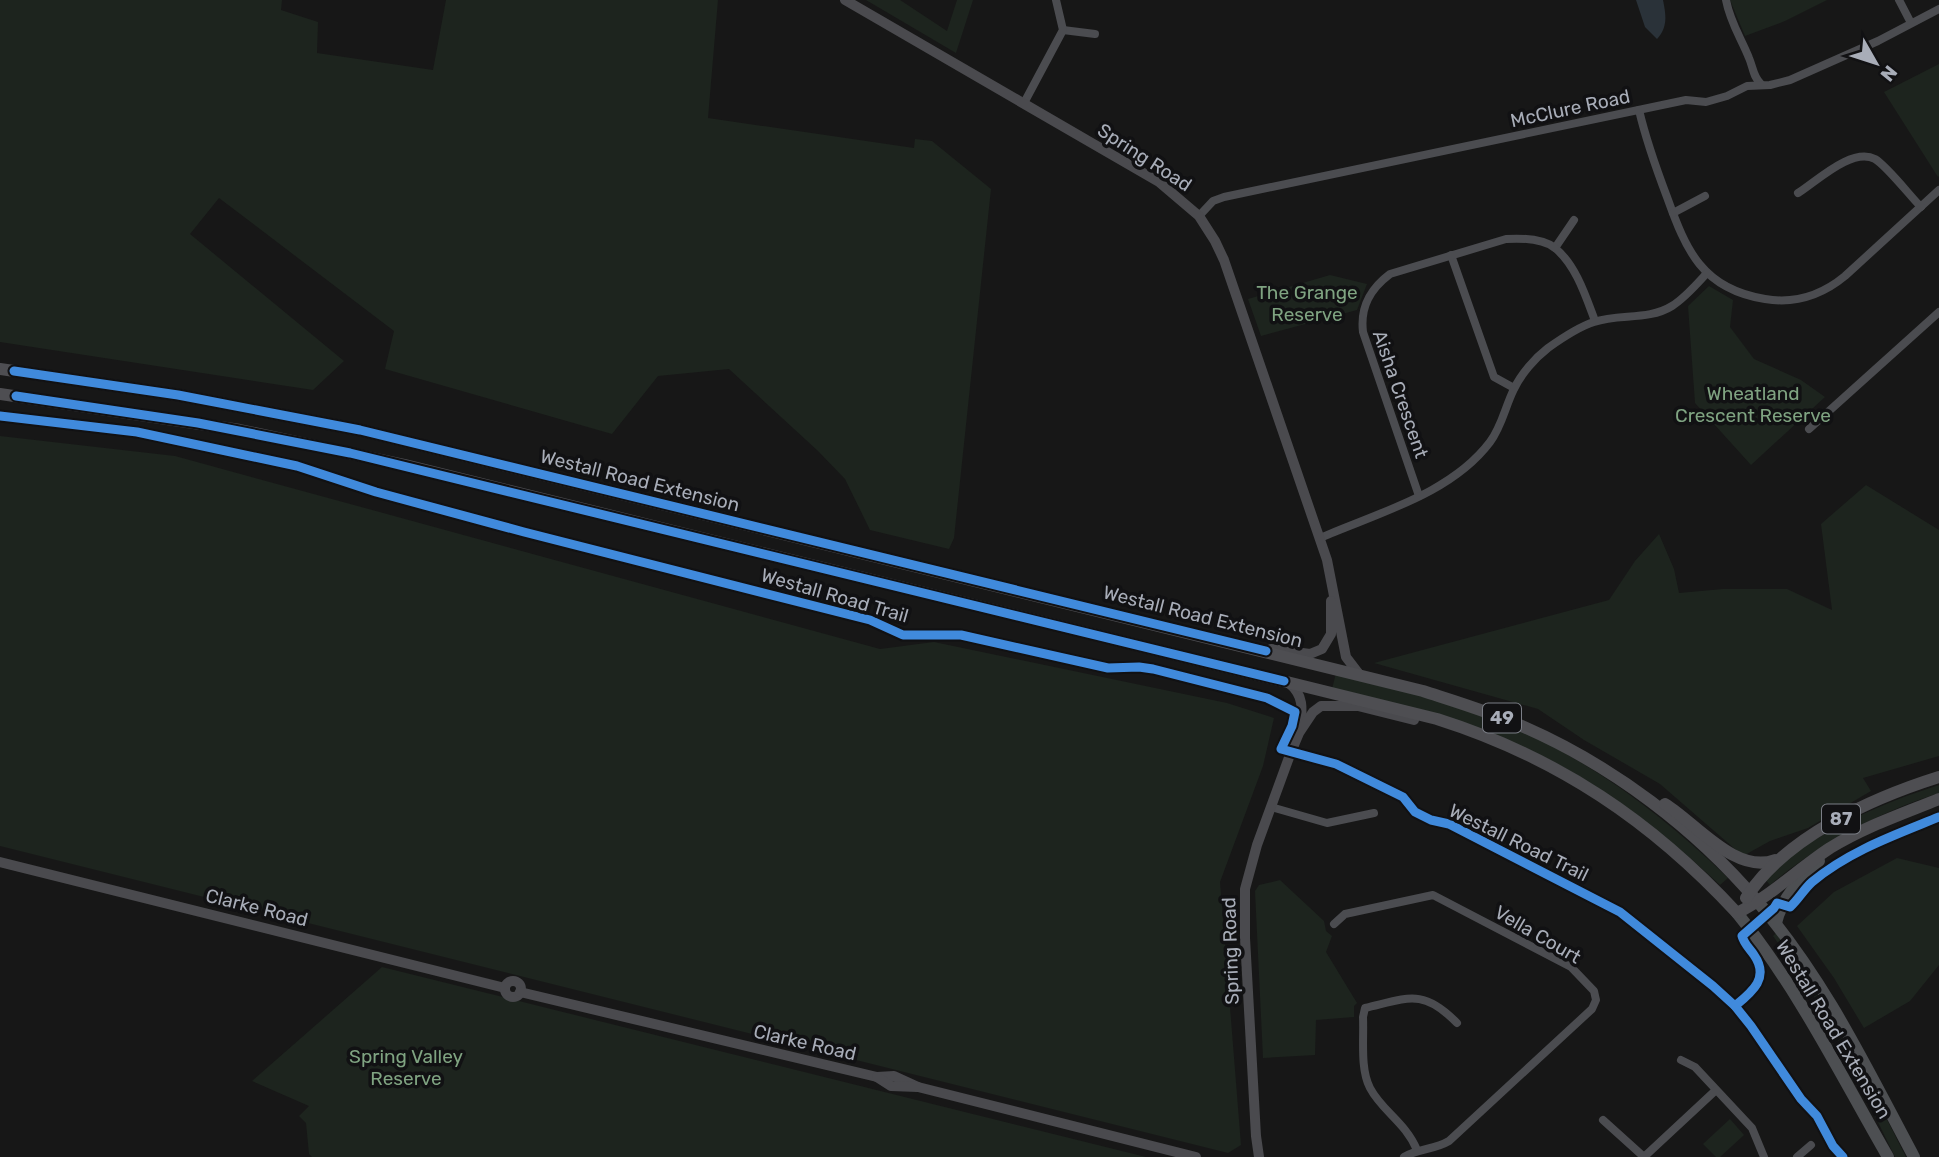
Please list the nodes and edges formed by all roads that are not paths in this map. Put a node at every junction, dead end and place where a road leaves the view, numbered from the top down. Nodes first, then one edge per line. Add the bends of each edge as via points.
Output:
1 (845, 0) edge
2 (1056, 0) edge
3 (1726, 0) edge
4 (1899, 0) edge
5 (1939, 9) edge
6 (1911, 23) junction
7 (1063, 30) junction
8 (1095, 34) dead end
9 (1761, 83) junction
10 (1024, 103) junction
11 (1639, 110) junction
12 (1939, 190) edge
13 (1798, 193) dead end
14 (1705, 196) dead end
15 (1921, 207) junction
16 (1672, 213) junction
17 (1199, 216) junction
18 (1574, 220) dead end
19 (1555, 248) junction
20 (1451, 255) junction
21 (1707, 273) junction
22 (1939, 312) edge
23 (1595, 321) junction
24 (0, 369) edge
25 (1514, 388) junction
26 (0, 394) edge
27 (1809, 429) dead end
28 (1419, 496) junction
29 (1320, 538) junction
30 (1331, 578) junction
31 (1226, 642) junction
32 (1359, 674) junction
33 (1289, 682) junction
34 (1459, 726) junction
35 (1299, 733) junction
36 (1939, 777) edge
37 (1633, 790) junction
38 (1939, 799) edge
39 (1271, 807) junction
40 (1374, 813) dead end
41 (1832, 847) junction
42 (1781, 857) junction
43 (0, 862) edge
44 (1754, 897) junction
45 (1737, 913) junction
46 (1776, 923) junction
47 (1334, 924) dead end
48 (1457, 1023) dead end
49 (1681, 1060) dead end
50 (1716, 1090) junction
51 (1603, 1120) dead end
52 (1256, 1136) junction
53 (1811, 1145) dead end
54 (1417, 1150) junction
55 (1196, 1157) edge
56 (1251, 1157) edge
57 (1259, 1157) edge
58 (1404, 1157) edge
59 (1644, 1157) edge
60 (1764, 1157) edge
61 (1797, 1157) edge
62 (1888, 1157) edge
63 (1914, 1157) edge

1 - 10 main road, Spring Road
2 - 7 street
3 - 9 street via 1733,26
4 - 6 street
5 - 6 street, McClure Road
6 - 9 street, McClure Road via 1810,72 1774,84
7 - 8 street
7 - 10 street
9 - 11 street, McClure Road via 1706,102 1686,100
10 - 17 main road, Spring Road via 1159,182
11 - 16 street
11 - 17 street, McClure Road via 1224,197
12 - 15 street
13 - 15 street via 1849,159 1863,155 1877,160
14 - 16 street
15 - 21 street via 1837,283 1802,299 1745,294
16 - 21 street via 1680,236
17 - 29 main road, Spring Road via 1224,260
18 - 19 street
19 - 20 street, Aisha Crescent via 1525,238 1506,239
19 - 23 street via 1582,287
20 - 25 street via 1494,377
20 - 28 street, Aisha Crescent via 1378,282 1361,316
21 - 23 street via 1672,306 1651,315
22 - 27 street
23 - 25 street via 1546,350
24 - 31 highway, Westall Road Extension / 49 via 178,395 360,430
25 - 28 street via 1492,441 1459,473
26 - 33 highway, Westall Road Extension / 49 via 198,423 383,460
28 - 29 street
29 - 30 main road, Spring Road
30 - 31 main road, Spring Road via 1331,634 1322,649 1310,654
30 - 32 main road, Spring Road via 1346,657
31 - 32 highway, Westall Road Extension / 49
32 - 37 highway, Westall Road Extension / 49 via 1524,727 1587,759
33 - 34 highway, Westall Road Extension / 49
33 - 35 main road, Spring Road via 1302,703
34 - 35 main road, Spring Road via 1358,706 1321,706
34 - 45 highway, Westall Road Extension / 49 via 1542,761 1619,807 1678,853
35 - 39 main road, Spring Road
36 - 42 highway, 87 via 1861,808
37 - 42 highway via 1667,805 1741,859 1764,864
37 - 44 highway, Westall Road Extension / 49 via 1689,833
38 - 41 highway, 87
39 - 40 street via 1327,823
39 - 52 main road, Spring Road via 1248,872 1244,911
41 - 44 highway, 87
41 - 46 main road via 1794,887
42 - 44 highway, 87 via 1764,873
43 - 55 main road, Clarke Road via 505,988 511,997 520,992
44 - 45 highway, 87
44 - 46 main road, Westall Road Extension / 49
45 - 62 main road, Westall Road Extension / 49 via 1796,995
46 - 63 main road, Westall Road Extension / 49 via 1832,1002
47 - 54 street, Vella Court via 1345,914 1433,895 1572,967 1594,991 1597,1000 1592,1009 1450,1141
48 - 54 street via 1424,998 1410,997 1366,1008 1363,1017 1366,1078 1371,1091 1410,1135
49 - 50 street via 1695,1067
50 - 59 street
50 - 60 street via 1752,1128
51 - 59 street
52 - 56 main road, Spring Road
52 - 57 main road, Spring Road
53 - 61 street
54 - 58 street, Vella Court

